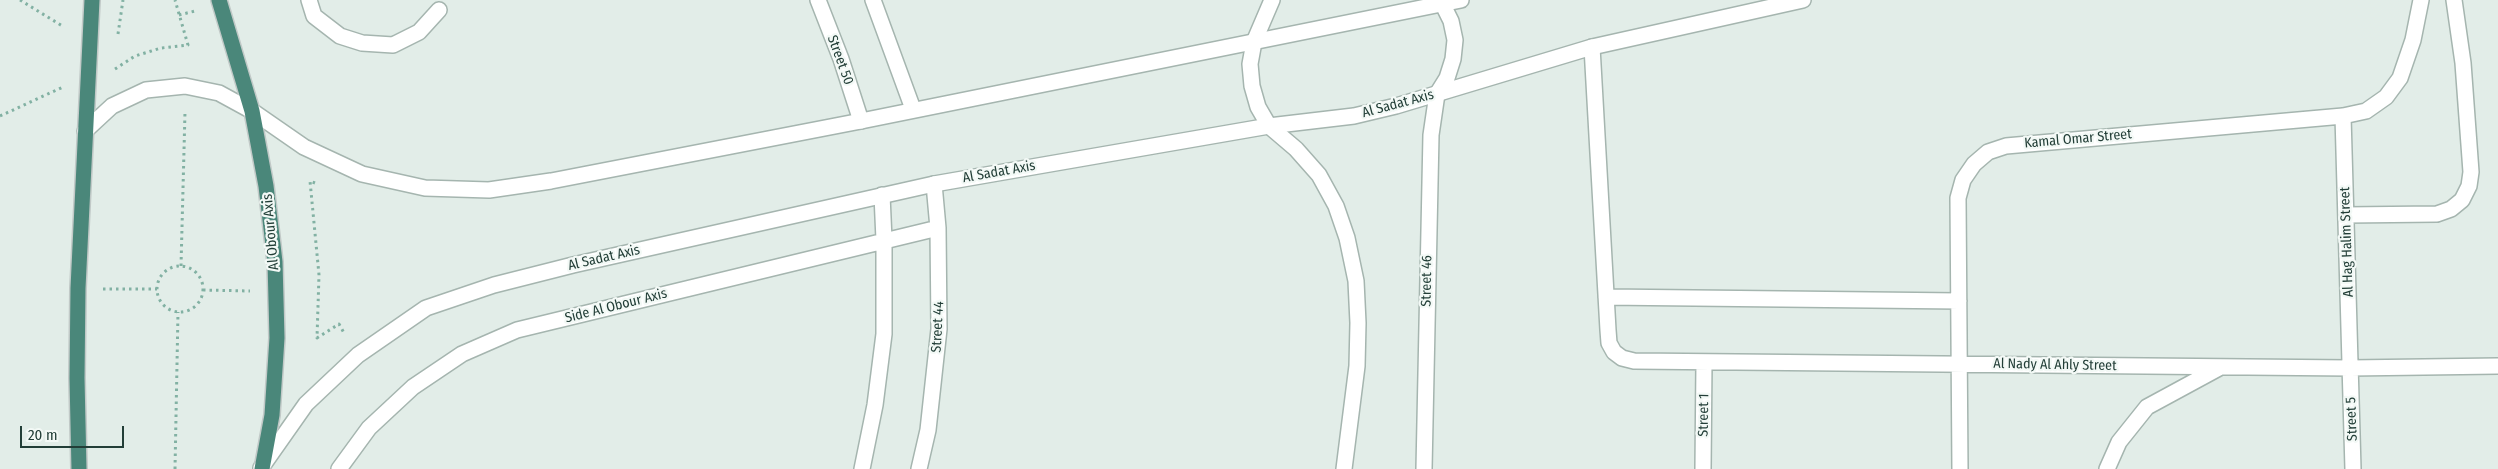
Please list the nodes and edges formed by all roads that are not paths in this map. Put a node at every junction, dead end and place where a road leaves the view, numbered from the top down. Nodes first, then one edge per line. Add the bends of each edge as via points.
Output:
1 (92, 0) edge
2 (219, 0) edge
3 (309, 0) edge
4 (818, 0) edge
5 (873, 0) edge
6 (1272, 0) edge
7 (1461, 0) edge
8 (1803, 0) edge
9 (2421, 0) edge
10 (2454, 0) edge
11 (1440, 2) edge
12 (439, 10) dead end
13 (1254, 42) junction
14 (1592, 47) junction
15 (1437, 94) junction
16 (913, 109) junction
17 (252, 110) junction
18 (2343, 116) junction
19 (862, 121) junction
20 (1269, 126) junction
21 (85, 131) junction
22 (934, 184) junction
23 (882, 195) junction
24 (2346, 215) junction
25 (938, 228) junction
26 (884, 240) junction
27 (1606, 297) junction
28 (1959, 301) junction
29 (1704, 362) junction
30 (1959, 364) junction
31 (2498, 366) edge
32 (2221, 367) junction
33 (2350, 368) junction
34 (262, 468) edge
35 (79, 469) edge
36 (340, 469) edge
37 (862, 469) edge
38 (919, 469) edge
39 (1344, 469) edge
40 (1424, 469) edge
41 (1703, 469) edge
42 (1960, 469) edge
43 (2107, 469) edge
44 (2353, 469) edge

1 - 21 highway
2 - 17 highway, Al Obour Axis
3 - 12 street via 314,16 340,36 362,43 393,45 419,32
4 - 19 street, Street 50
5 - 16 street
6 - 13 street
7 - 11 street
8 - 14 street, Al Sadat Axis
9 - 18 street, Kamal Omar Street via 2413,40 2400,78 2386,97 2366,110
10 - 24 street via 2463,63 2471,172 2462,200 2437,214
11 - 13 street
11 - 15 street via 1451,21 1455,40 1447,78
13 - 16 street
13 - 20 street via 1250,64 1252,86 1258,107
14 - 15 street, Al Sadat Axis
14 - 27 street
15 - 20 street, Al Sadat Axis via 1354,116
15 - 40 street, Street 46 via 1429,182
16 - 19 street
17 - 19 street via 304,147 362,174 425,188 488,190 551,181
17 - 21 street via 219,93 185,86 146,90 112,106
17 - 34 highway, Al Obour Axis via 275,262 277,338 272,415
18 - 24 street, Al Hag Halim Street
18 - 28 street, Kamal Omar Street via 2006,146 1988,152 1963,180 1958,198
20 - 22 street, Al Sadat Axis
20 - 39 street via 1296,149 1319,176 1336,206 1347,238 1356,281 1358,323 1357,366
21 - 35 highway via 78,288
22 - 23 street, Al Sadat Axis
22 - 25 street, Street 44
23 - 26 street
23 - 34 street, Al Sadat Axis via 494,285 426,308 358,355 306,404
24 - 33 street, Al Hag Halim Street
25 - 26 street, Side Al Obour Axis
25 - 38 street, Street 44 via 939,329 928,430
26 - 36 street, Side Al Obour Axis via 517,330 462,354 413,386 369,428
26 - 37 street via 884,334 876,406
27 - 28 street
27 - 29 street, Al Nady Al Ahly Street via 1609,343 1622,358
28 - 30 street, Kamal Omar Street
29 - 30 street, Al Nady Al Ahly Street
29 - 41 street, Street 1
30 - 32 street, Al Nady Al Ahly Street
30 - 42 street, Kamal Omar Street
31 - 33 street, Al Nady Al Ahly Street
32 - 33 street, Al Nady Al Ahly Street
32 - 43 street via 2147,407 2119,442
33 - 44 street, Street 5

